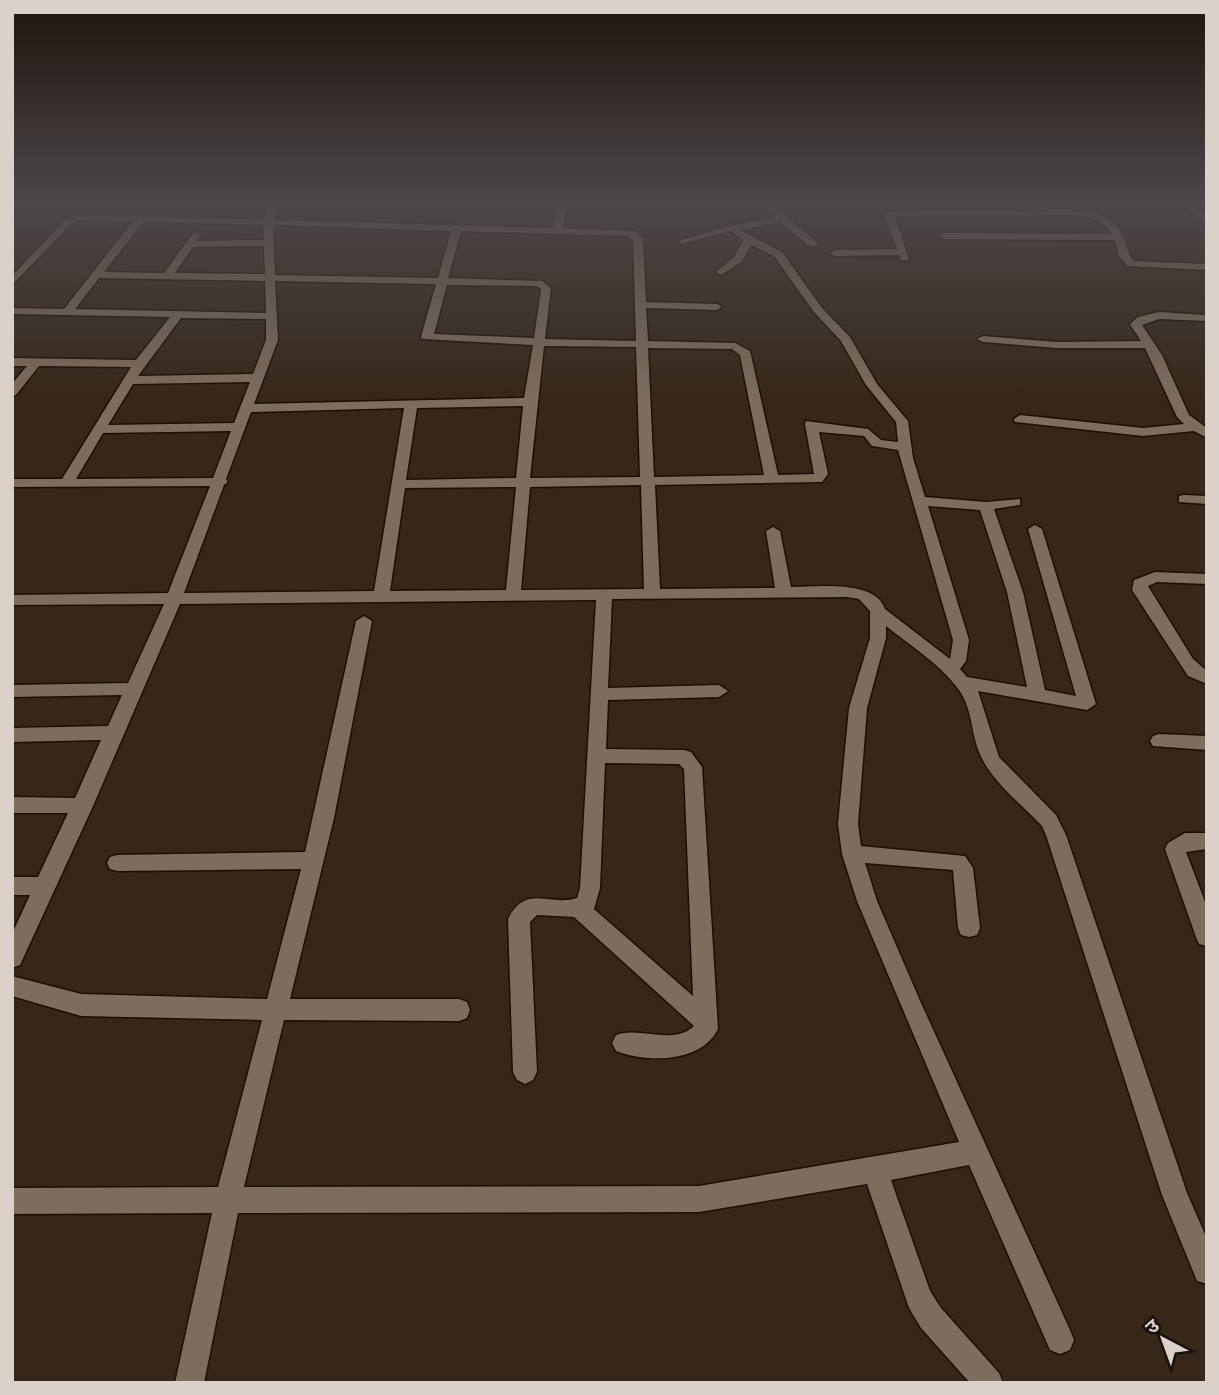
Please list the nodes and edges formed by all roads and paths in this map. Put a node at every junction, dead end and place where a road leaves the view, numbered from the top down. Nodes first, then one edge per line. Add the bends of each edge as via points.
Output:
1 (26, 267) edge
2 (104, 267) edge
3 (174, 267) edge
4 (271, 267) edge
5 (448, 267) edge
6 (640, 267) edge
7 (727, 267) edge
8 (787, 267) edge
9 (721, 272) dead end
10 (98, 275) junction
11 (168, 275) junction
12 (272, 276) junction
13 (12, 282) edge
14 (444, 282) junction
15 (643, 305) junction
16 (717, 307) dead end
17 (12, 311) edge
18 (67, 312) junction
19 (178, 314) junction
20 (272, 316) junction
21 (1207, 318) edge
22 (984, 339) dead end
23 (539, 342) junction
24 (644, 344) junction
25 (1149, 344) junction
26 (12, 362) edge
27 (35, 363) junction
28 (139, 364) junction
29 (256, 378) junction
30 (130, 380) junction
31 (12, 393) edge
32 (530, 402) junction
33 (411, 404) junction
34 (244, 408) junction
35 (1020, 419) dead end
36 (240, 427) junction
37 (1193, 427) junction
38 (99, 429) junction
39 (1207, 434) edge
40 (905, 447) junction
41 (772, 479) junction
42 (650, 480) junction
43 (524, 481) junction
44 (220, 482) junction
45 (12, 483) edge
46 (66, 483) junction
47 (397, 484) junction
48 (1184, 499) dead end
49 (1207, 499) edge
50 (919, 501) junction
51 (1015, 502) dead end
52 (986, 506) junction
53 (1034, 529) dead end
54 (773, 531) dead end
55 (1207, 579) edge
56 (604, 594) junction
57 (652, 594) junction
58 (784, 594) junction
59 (513, 595) junction
60 (381, 597) junction
61 (174, 599) junction
62 (12, 600) edge
63 (878, 611) junction
64 (364, 621) dead end
65 (956, 676) junction
66 (1207, 678) edge
67 (134, 689) junction
68 (12, 691) edge
69 (719, 691) dead end
70 (600, 694) junction
71 (1037, 695) junction
72 (114, 733) junction
73 (12, 735) edge
74 (1159, 741) dead end
75 (1207, 743) edge
76 (597, 756) junction
77 (12, 805) edge
78 (83, 806) junction
79 (1207, 841) edge
80 (852, 854) junction
81 (314, 860) junction
82 (117, 863) dead end
83 (12, 886) edge
84 (46, 886) junction
85 (579, 909) junction
86 (969, 928) dead end
87 (1207, 937) edge
88 (12, 958) edge
89 (12, 986) edge
90 (278, 1010) junction
91 (459, 1010) dead end
92 (706, 1022) junction
93 (624, 1043) dead end
94 (524, 1072) dead end
95 (974, 1152) junction
96 (875, 1170) junction
97 (228, 1198) junction
98 (12, 1201) edge
99 (1207, 1271) edge
100 (1060, 1340) dead end
101 (189, 1383) edge
102 (989, 1383) edge

1 - 13 street
2 - 10 street
3 - 11 street
4 - 12 street
5 - 14 street
6 - 15 street
7 - 9 street
8 - 40 street via 846,339 872,385 902,421
10 - 11 street
10 - 18 street
11 - 12 street
12 - 14 street
12 - 20 street
14 - 23 street via 545,285
14 - 23 street via 427,337
15 - 16 street
15 - 24 street
17 - 18 street
18 - 19 street
19 - 20 street
19 - 28 street
20 - 29 street via 272,340
21 - 25 street via 1139,320 1136,324
22 - 25 street via 1057,345
23 - 24 street
23 - 32 street
24 - 41 street via 735,345 744,349
24 - 42 street
25 - 37 street via 1183,417
26 - 27 street
27 - 28 street
27 - 31 street
28 - 30 street
29 - 30 street
29 - 34 street
30 - 38 street
32 - 33 street
32 - 43 street
33 - 34 street
33 - 47 street
34 - 36 street
35 - 37 street via 1143,432
36 - 38 street
36 - 44 street
37 - 39 street
38 - 46 street
40 - 41 street via 877,443 868,433 811,426 821,476
40 - 50 street
41 - 42 street
42 - 43 street
42 - 57 street
43 - 47 street
43 - 59 street
44 - 46 street
44 - 61 street
45 - 46 street
47 - 60 street
48 - 49 street
50 - 52 street
50 - 65 street via 961,640
51 - 52 street
52 - 71 street via 1015,592
53 - 71 street via 1088,702 1080,705
54 - 58 street
55 - 66 street via 1155,577 1140,584 1140,590 1194,673
56 - 57 street
56 - 59 street
56 - 70 street
57 - 58 street
58 - 63 street via 857,592 869,598
59 - 60 street
60 - 61 street
61 - 62 street
61 - 67 street
63 - 65 street
63 - 80 street via 878,638 858,708 848,824
64 - 81 street
65 - 71 street
65 - 99 street via 975,703 992,761 1049,821 1056,835 1175,1195
67 - 68 street
67 - 72 street
69 - 70 street
70 - 76 street
72 - 73 street
72 - 78 street
74 - 75 street
76 - 85 street via 590,888 586,904
76 - 92 street via 684,757 693,767
77 - 78 street
78 - 84 street
79 - 87 street via 1185,841 1175,849
80 - 86 street via 958,862 964,868
80 - 95 street via 867,901
81 - 82 street
81 - 90 street
83 - 84 street
84 - 88 street
85 - 92 street
85 - 94 street via 533,906 519,919
89 - 90 street via 81,1005
90 - 91 street
90 - 97 street
92 - 93 street via 698,1041
95 - 96 street
95 - 100 street
96 - 97 street via 699,1199
96 - 102 street via 919,1298
97 - 98 street
97 - 101 street

